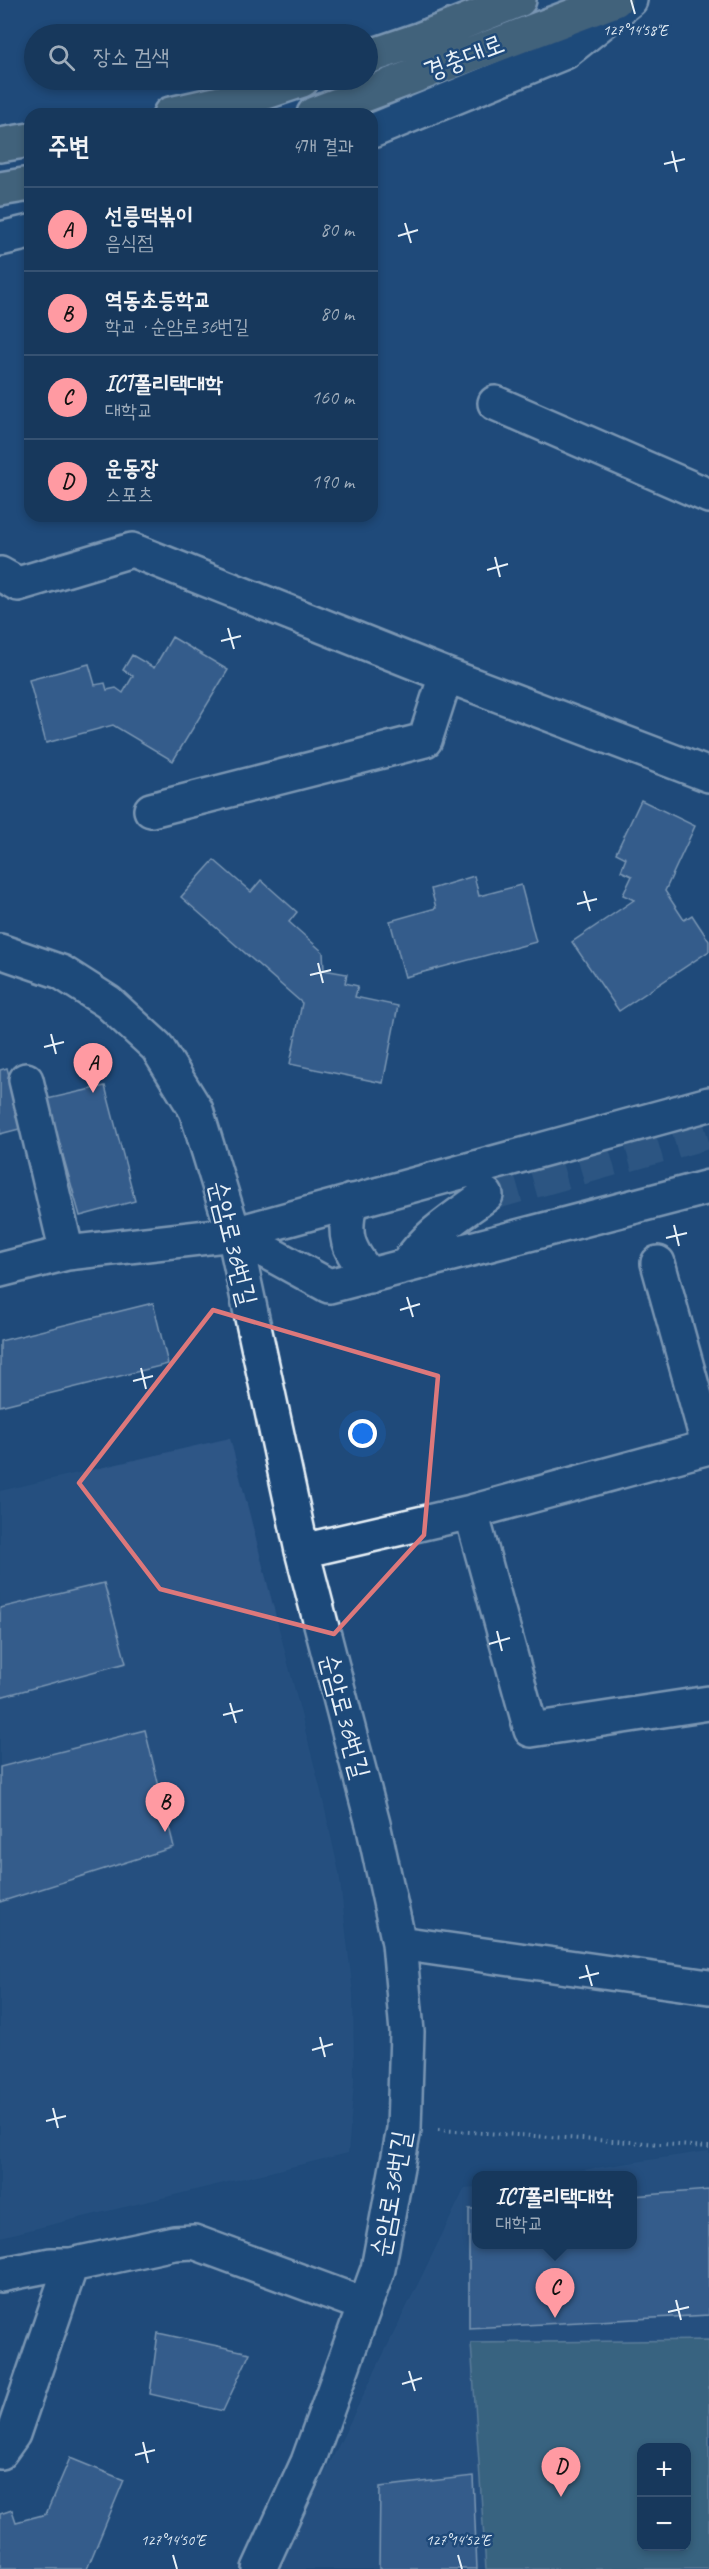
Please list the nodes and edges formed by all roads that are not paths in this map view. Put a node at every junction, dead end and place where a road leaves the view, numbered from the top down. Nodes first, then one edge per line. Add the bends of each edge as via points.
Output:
1 (519, 0) edge
2 (615, 0) edge
3 (630, 0) edge
4 (378, 54) edge
5 (272, 90) edge
6 (377, 90) edge
7 (378, 90) edge
8 (197, 108) edge
9 (330, 108) edge
10 (378, 129) edge
11 (24, 141) edge
12 (0, 145) edge
13 (24, 185) edge
14 (0, 189) edge
15 (24, 233) edge
16 (0, 239) edge
17 (495, 403) dead end
18 (709, 496) edge
19 (0, 574) edge
20 (446, 675) junction
21 (709, 776) edge
22 (151, 810) dead end
23 (0, 951) edge
24 (26, 1080) dead end
25 (709, 1104) edge
26 (709, 1187) edge
27 (396, 1188) junction
28 (351, 1201) junction
29 (234, 1234) junction
30 (67, 1253) junction
31 (658, 1263) dead end
32 (406, 1266) junction
33 (0, 1270) edge
34 (370, 1276) junction
35 (471, 1512) junction
36 (302, 1551) junction
37 (709, 1703) edge
38 (399, 1943) junction
39 (709, 1988) edge
40 (71, 2265) junction
41 (0, 2276) edge
42 (365, 2305) junction
43 (0, 2452) edge
44 (259, 2569) edge

1 - 4 main road, 경충대로
2 - 7 main road, 경충대로
3 - 10 street via 565,52
5 - 8 main road
6 - 9 main road, 경충대로
11 - 12 main road
13 - 14 main road
15 - 16 street
17 - 18 street
19 - 20 street via 18,584 132,550
20 - 21 street
20 - 22 street via 424,740
23 - 29 street, 순암로36번길 via 61,972 108,1002 158,1047 196,1110
24 - 30 street
25 - 27 street
26 - 32 street
27 - 28 street
27 - 32 street via 486,1195 434,1232
28 - 29 street
28 - 34 street via 346,1238 354,1257
29 - 30 street
29 - 34 street via 329,1286
29 - 36 street, 순암로36번길
30 - 33 street
31 - 35 street via 709,1447
32 - 34 street
35 - 36 street
35 - 37 street via 531,1730
36 - 38 street, 순암로36번길 via 373,1824
38 - 39 street
38 - 42 street, 순암로36번길 via 407,2032 404,2129 378,2269
40 - 41 street via 51,2265
40 - 42 street via 194,2242
40 - 43 street via 13,2434
42 - 44 street, 순암로36번길 via 308,2462

